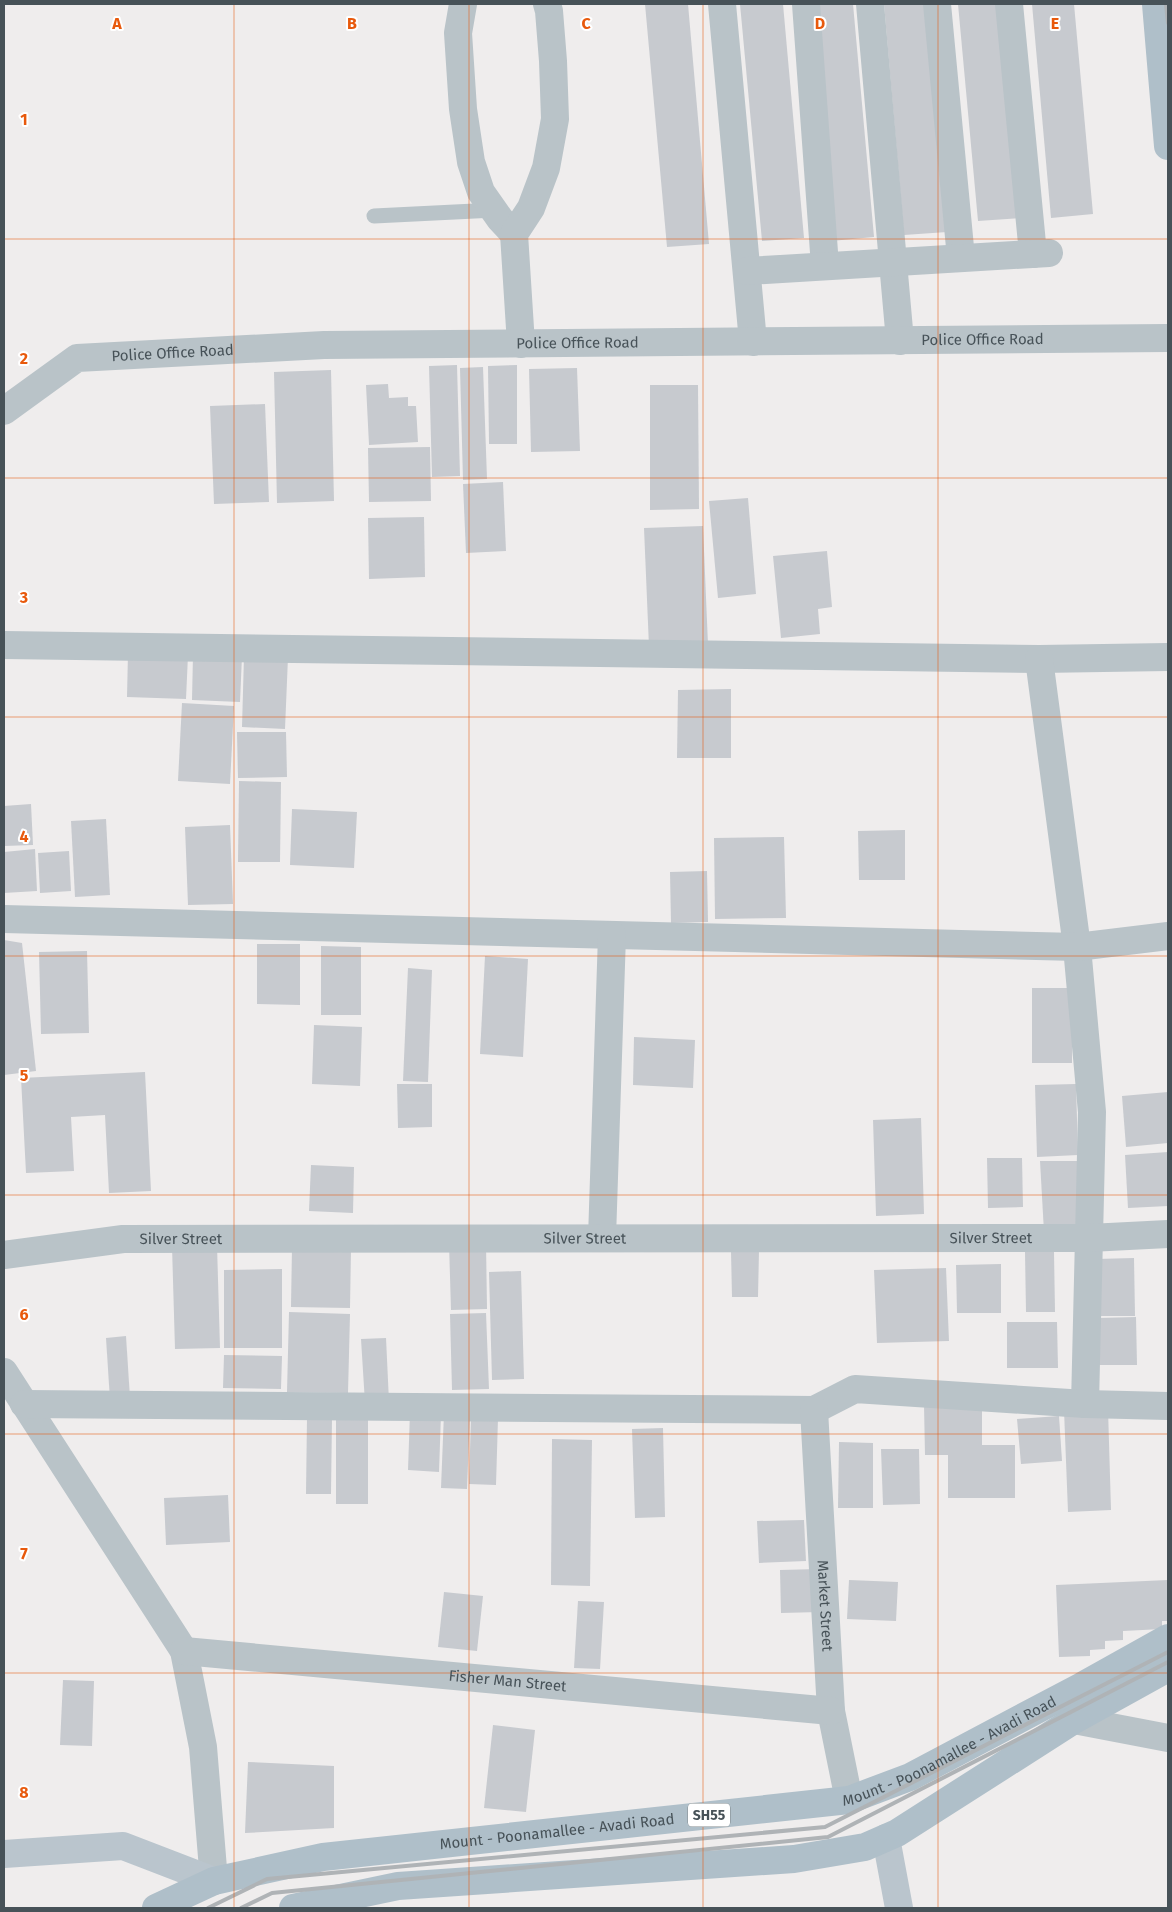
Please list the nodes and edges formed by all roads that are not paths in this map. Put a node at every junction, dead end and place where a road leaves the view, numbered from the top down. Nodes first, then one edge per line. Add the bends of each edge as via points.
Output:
1 (463, 4) edge
2 (546, 4) edge
3 (722, 4) edge
4 (806, 4) edge
5 (870, 4) edge
6 (938, 4) edge
7 (1009, 4) edge
8 (1156, 4) edge
9 (1168, 146) edge
10 (495, 210) junction
11 (374, 216) dead end
12 (514, 234) junction
13 (961, 258) junction
14 (894, 262) junction
15 (825, 266) junction
16 (747, 271) junction
17 (1168, 338) edge
18 (900, 340) junction
19 (753, 342) junction
20 (521, 344) junction
21 (4, 412) edge
22 (4, 646) edge
23 (1168, 657) edge
24 (1039, 659) junction
25 (4, 919) edge
26 (612, 936) junction
27 (1168, 936) edge
28 (1077, 947) junction
29 (1168, 1234) edge
30 (602, 1238) junction
31 (1089, 1238) junction
32 (4, 1256) edge
33 (4, 1372) edge
34 (24, 1404) junction
35 (1085, 1404) junction
36 (1168, 1406) edge
37 (814, 1410) junction
38 (1168, 1638) edge
39 (184, 1651) junction
40 (1168, 1668) edge
41 (830, 1711) junction
42 (1074, 1720) junction
43 (1168, 1738) edge
44 (849, 1800) junction
45 (886, 1838) junction
46 (4, 1854) edge
47 (214, 1881) junction
48 (156, 1908) edge
49 (293, 1908) edge
50 (899, 1908) edge

1 - 10 street via 458,33 463,109 471,162 482,192
2 - 12 street via 553,61 555,119 546,168 531,208
3 - 16 street
4 - 15 street
5 - 14 street
6 - 13 street
7 - 13 street via 1041,253
8 - 9 main road
10 - 11 lane
10 - 12 street
12 - 20 street
13 - 14 street
14 - 15 street
14 - 18 street
15 - 16 street
16 - 19 street
17 - 18 street, Police Office Road
18 - 19 street, Police Office Road
19 - 20 street, Police Office Road
20 - 21 street, Police Office Road via 324,345 77,358
22 - 24 street
23 - 24 street
24 - 28 street
25 - 26 street
26 - 28 street
26 - 30 street
27 - 28 street
28 - 31 street via 1092,1112
29 - 31 street, Silver Street
30 - 31 street, Silver Street
30 - 32 street, Silver Street via 123,1239
31 - 35 street
33 - 34 street
34 - 37 street
34 - 39 street
35 - 36 street
35 - 37 street via 854,1389
37 - 41 street, Market Street
38 - 44 main road, Mount - Poonamallee - Avadi Road / SH55 via 910,1777
39 - 41 street, Fisher Man Street
39 - 47 street via 203,1747
40 - 42 main road, Mount - Poonamallee - Avadi Road
41 - 44 street, Market Street
42 - 43 street
42 - 45 main road, Mount - Poonamallee - Avadi Road
44 - 47 main road, Mount - Poonamallee - Avadi Road / SH55 via 323,1857
45 - 49 main road, Mount - Poonamallee - Avadi Road via 866,1847 794,1859 398,1886
45 - 50 main road
46 - 47 main road via 122,1846
47 - 48 main road, Mount - Poonamallee - Avadi Road / SH55

